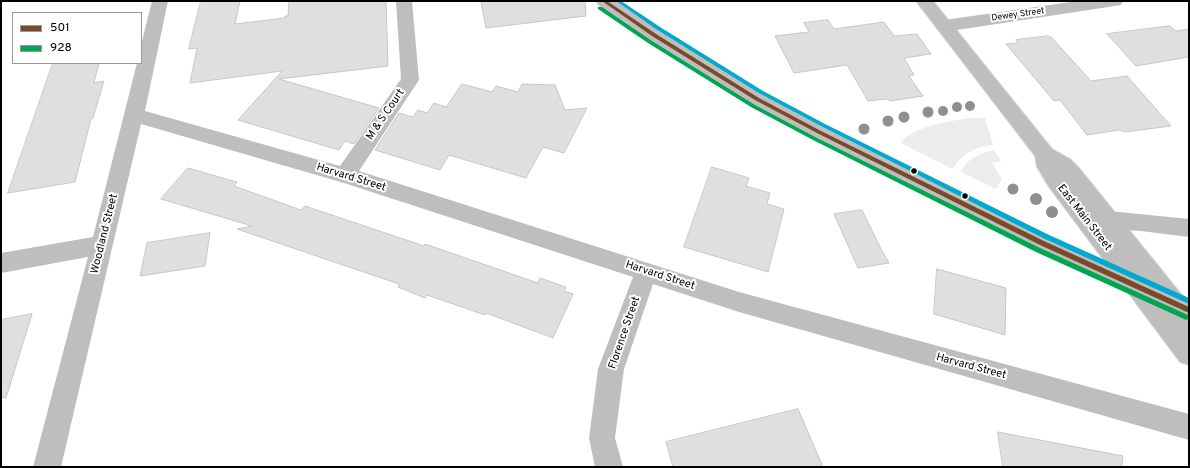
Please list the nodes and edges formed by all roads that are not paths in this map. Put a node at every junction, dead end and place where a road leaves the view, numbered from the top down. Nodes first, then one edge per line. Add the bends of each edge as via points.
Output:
1 (160, 1) edge
2 (404, 1) edge
3 (604, 1) edge
4 (924, 1) edge
5 (1115, 1) edge
6 (944, 26) junction
7 (134, 115) junction
8 (1045, 154) junction
9 (345, 175) junction
10 (1109, 220) junction
11 (1189, 228) edge
12 (102, 245) junction
13 (1, 263) edge
14 (646, 272) junction
15 (1137, 286) junction
16 (1184, 312) edge
17 (1189, 354) edge
18 (1189, 427) edge
19 (47, 467) edge
20 (609, 467) edge

1 - 7 street, Woodland Street
2 - 9 street, M & S Court via 410,80
3 - 15 street via 757,99 964,206
4 - 6 street, East Main Street
5 - 6 street, Dewey Street
6 - 8 street, East Main Street
7 - 9 street, Harvard Street
7 - 12 street, Woodland Street
8 - 10 street, East Main Street via 1066,168
8 - 15 street, East Main Street via 1047,167 1053,177
9 - 14 street, Harvard Street
10 - 11 street
10 - 16 street, East Main Street
12 - 13 street
12 - 19 street, Woodland Street
14 - 18 street, Harvard Street via 739,302
14 - 20 street, Florence Street via 611,369 602,438
15 - 16 street
15 - 17 street, East Main Street

